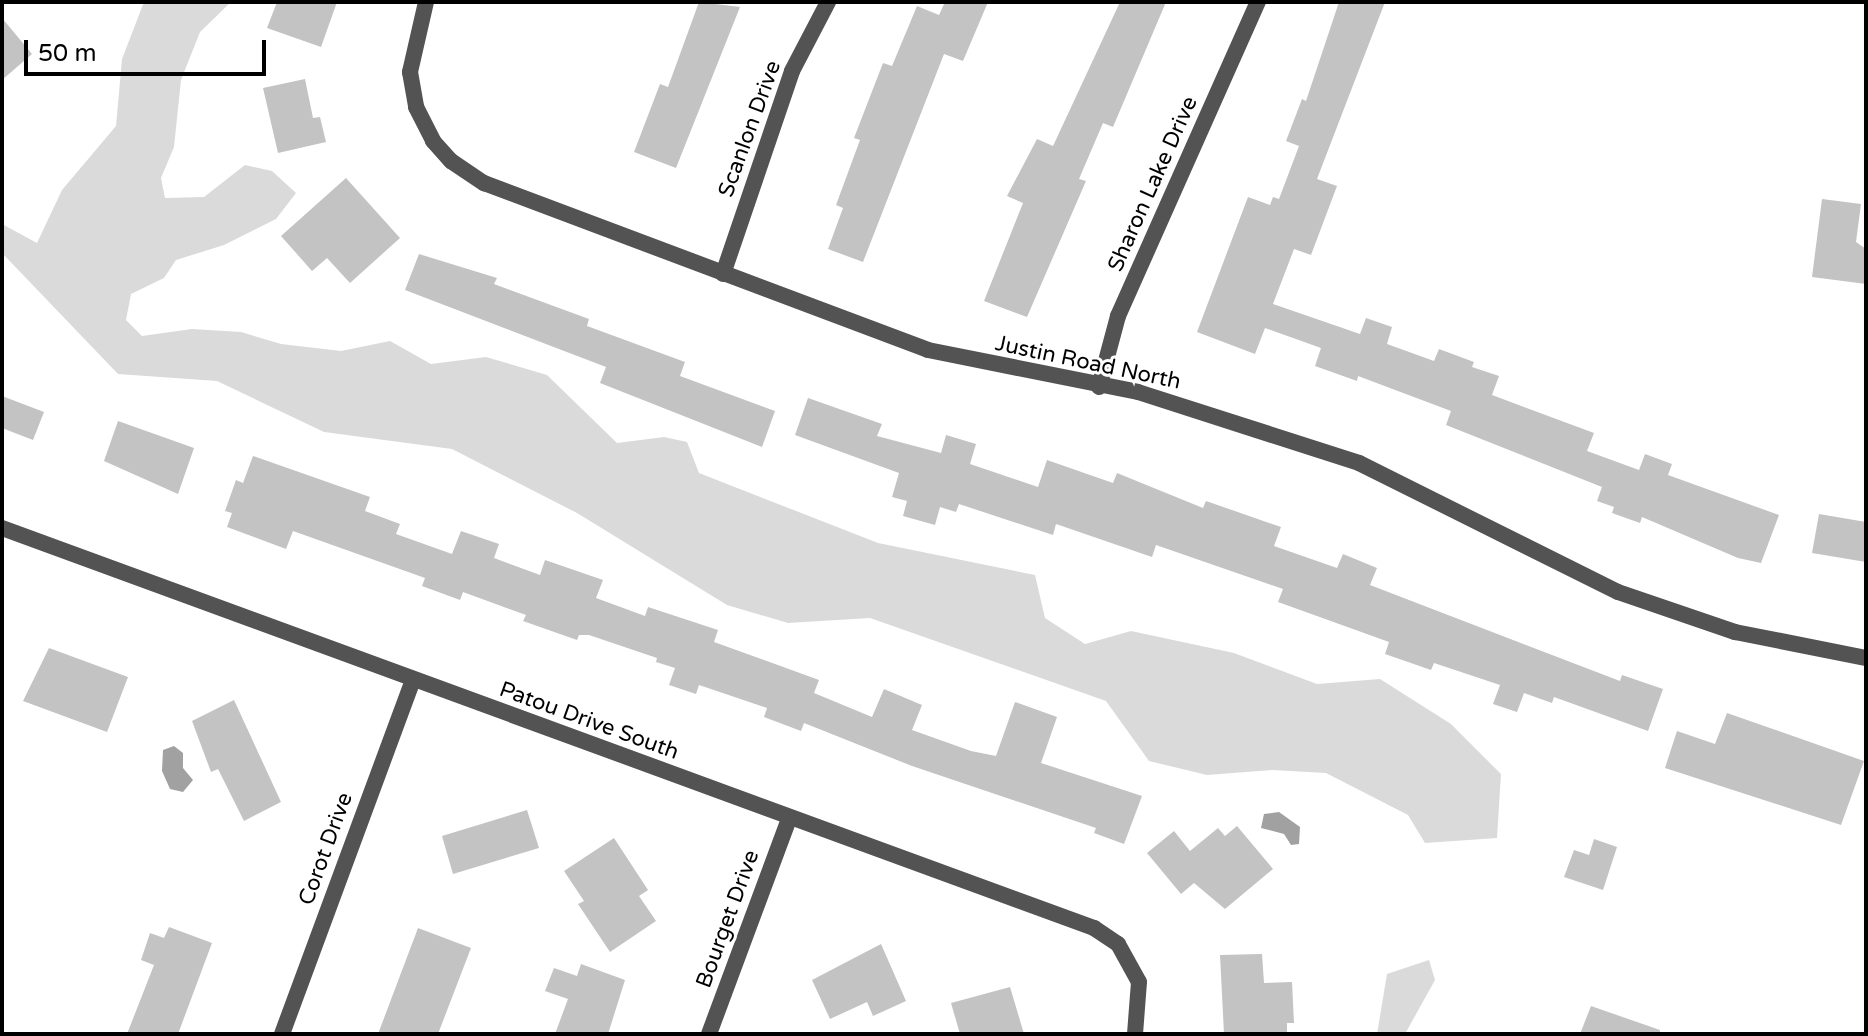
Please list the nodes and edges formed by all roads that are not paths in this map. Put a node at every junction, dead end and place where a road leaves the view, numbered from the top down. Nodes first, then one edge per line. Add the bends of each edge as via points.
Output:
1 (426, 2) edge
2 (828, 2) edge
3 (1258, 2) edge
4 (723, 274) junction
5 (1099, 387) junction
6 (2, 528) edge
7 (1866, 658) edge
8 (413, 679) junction
9 (789, 819) junction
10 (282, 1034) edge
11 (709, 1034) edge
12 (1135, 1034) edge

1 - 4 street, Justin Road North via 410,72 416,107 433,141 467,174
2 - 4 street, Scanlon Drive via 792,71
3 - 5 street, Sharon Lake Drive via 1118,316
4 - 5 street, Justin Road North via 928,350
5 - 7 street, Justin Road North via 1138,392 1359,463 1618,592 1735,632
6 - 8 street, Patou Drive South
8 - 9 street, Patou Drive South
8 - 10 street, Corot Drive
9 - 11 street, Bourget Drive
9 - 12 street, Patou Drive South via 1094,928 1118,944 1139,982

